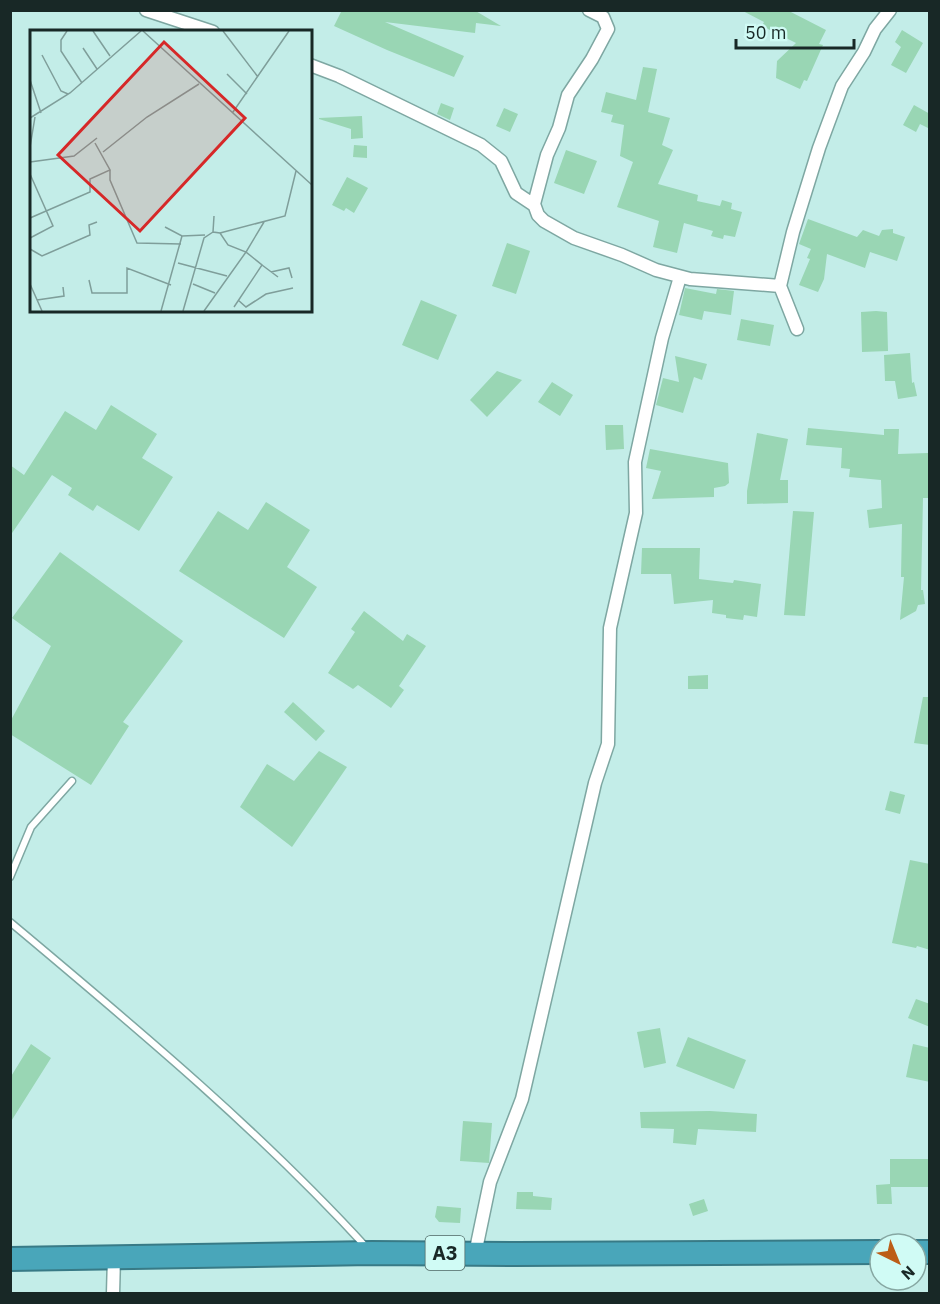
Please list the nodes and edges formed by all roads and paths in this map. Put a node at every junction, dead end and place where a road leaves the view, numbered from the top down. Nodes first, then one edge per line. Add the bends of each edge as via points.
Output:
1 (146, 10) edge
2 (589, 10) edge
3 (890, 10) edge
4 (207, 30) edge
5 (312, 66) edge
6 (534, 205) junction
7 (680, 277) junction
8 (780, 286) junction
9 (797, 329) dead end
10 (72, 780) dead end
11 (10, 877) edge
12 (10, 922) edge
13 (868, 1252) edge
14 (372, 1253) junction
15 (475, 1254) junction
16 (114, 1257) junction
17 (10, 1259) edge
18 (113, 1293) edge

1 - 4 street
2 - 6 street via 603,17 608,29 568,95
3 - 8 street via 842,86 819,148
5 - 6 street via 481,145 501,161 516,193
6 - 7 street via 544,221 574,237
7 - 8 street
7 - 15 street via 662,338 635,462 636,513 610,628 608,744 522,1099 490,1182
8 - 9 street
10 - 11 lane via 31,827
12 - 14 lane via 179,1065 318,1194
13 - 15 highway, A3
14 - 15 highway, A3
14 - 16 highway, A3
16 - 17 highway, A3
16 - 18 street

